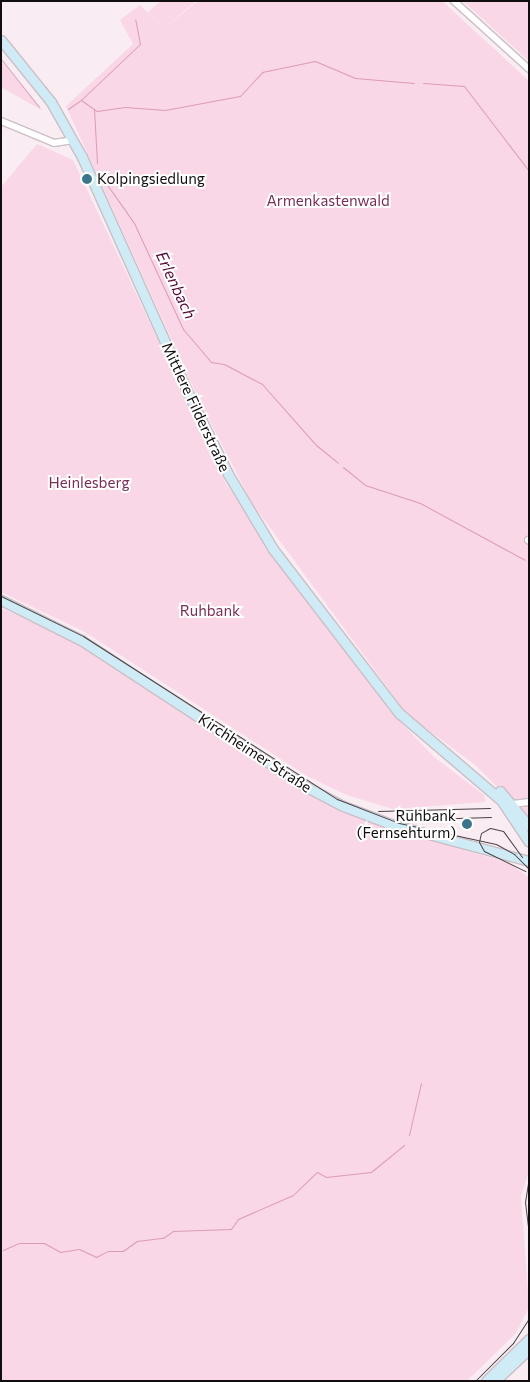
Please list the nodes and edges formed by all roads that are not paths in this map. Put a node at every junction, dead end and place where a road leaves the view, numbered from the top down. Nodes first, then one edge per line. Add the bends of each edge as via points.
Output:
1 (454, 1) edge
2 (1, 40) edge
3 (529, 69) edge
4 (1, 121) edge
5 (72, 140) junction
6 (1, 600) edge
7 (434, 746) junction
8 (501, 800) junction
9 (529, 802) edge
10 (513, 804) junction
11 (526, 829) edge
12 (529, 842) edge
13 (515, 856) junction
14 (529, 861) edge
15 (529, 1340) edge
16 (529, 1349) edge
17 (486, 1381) edge
18 (495, 1381) edge

1 - 3 street
2 - 5 main road, Mittlere Filderstraße via 51,102
4 - 5 street via 54,143
5 - 7 main road, Mittlere Filderstraße via 190,399 246,506 273,549 399,713
6 - 13 main road, Kirchheimer Straße via 81,640 303,785 343,806 391,824
7 - 8 main road, Mittlere Filderstraße
7 - 10 main road, Mittlere Filderstraße via 484,777
8 - 10 main road
8 - 11 main road, Mittlere Filderstraße
9 - 10 street
10 - 11 main road, Mittlere Filderstraße
11 - 12 main road, Mittlere Filderstraße
11 - 13 main road via 526,848
13 - 14 main road, Kirchheimer Straße
15 - 17 main road
16 - 18 main road

